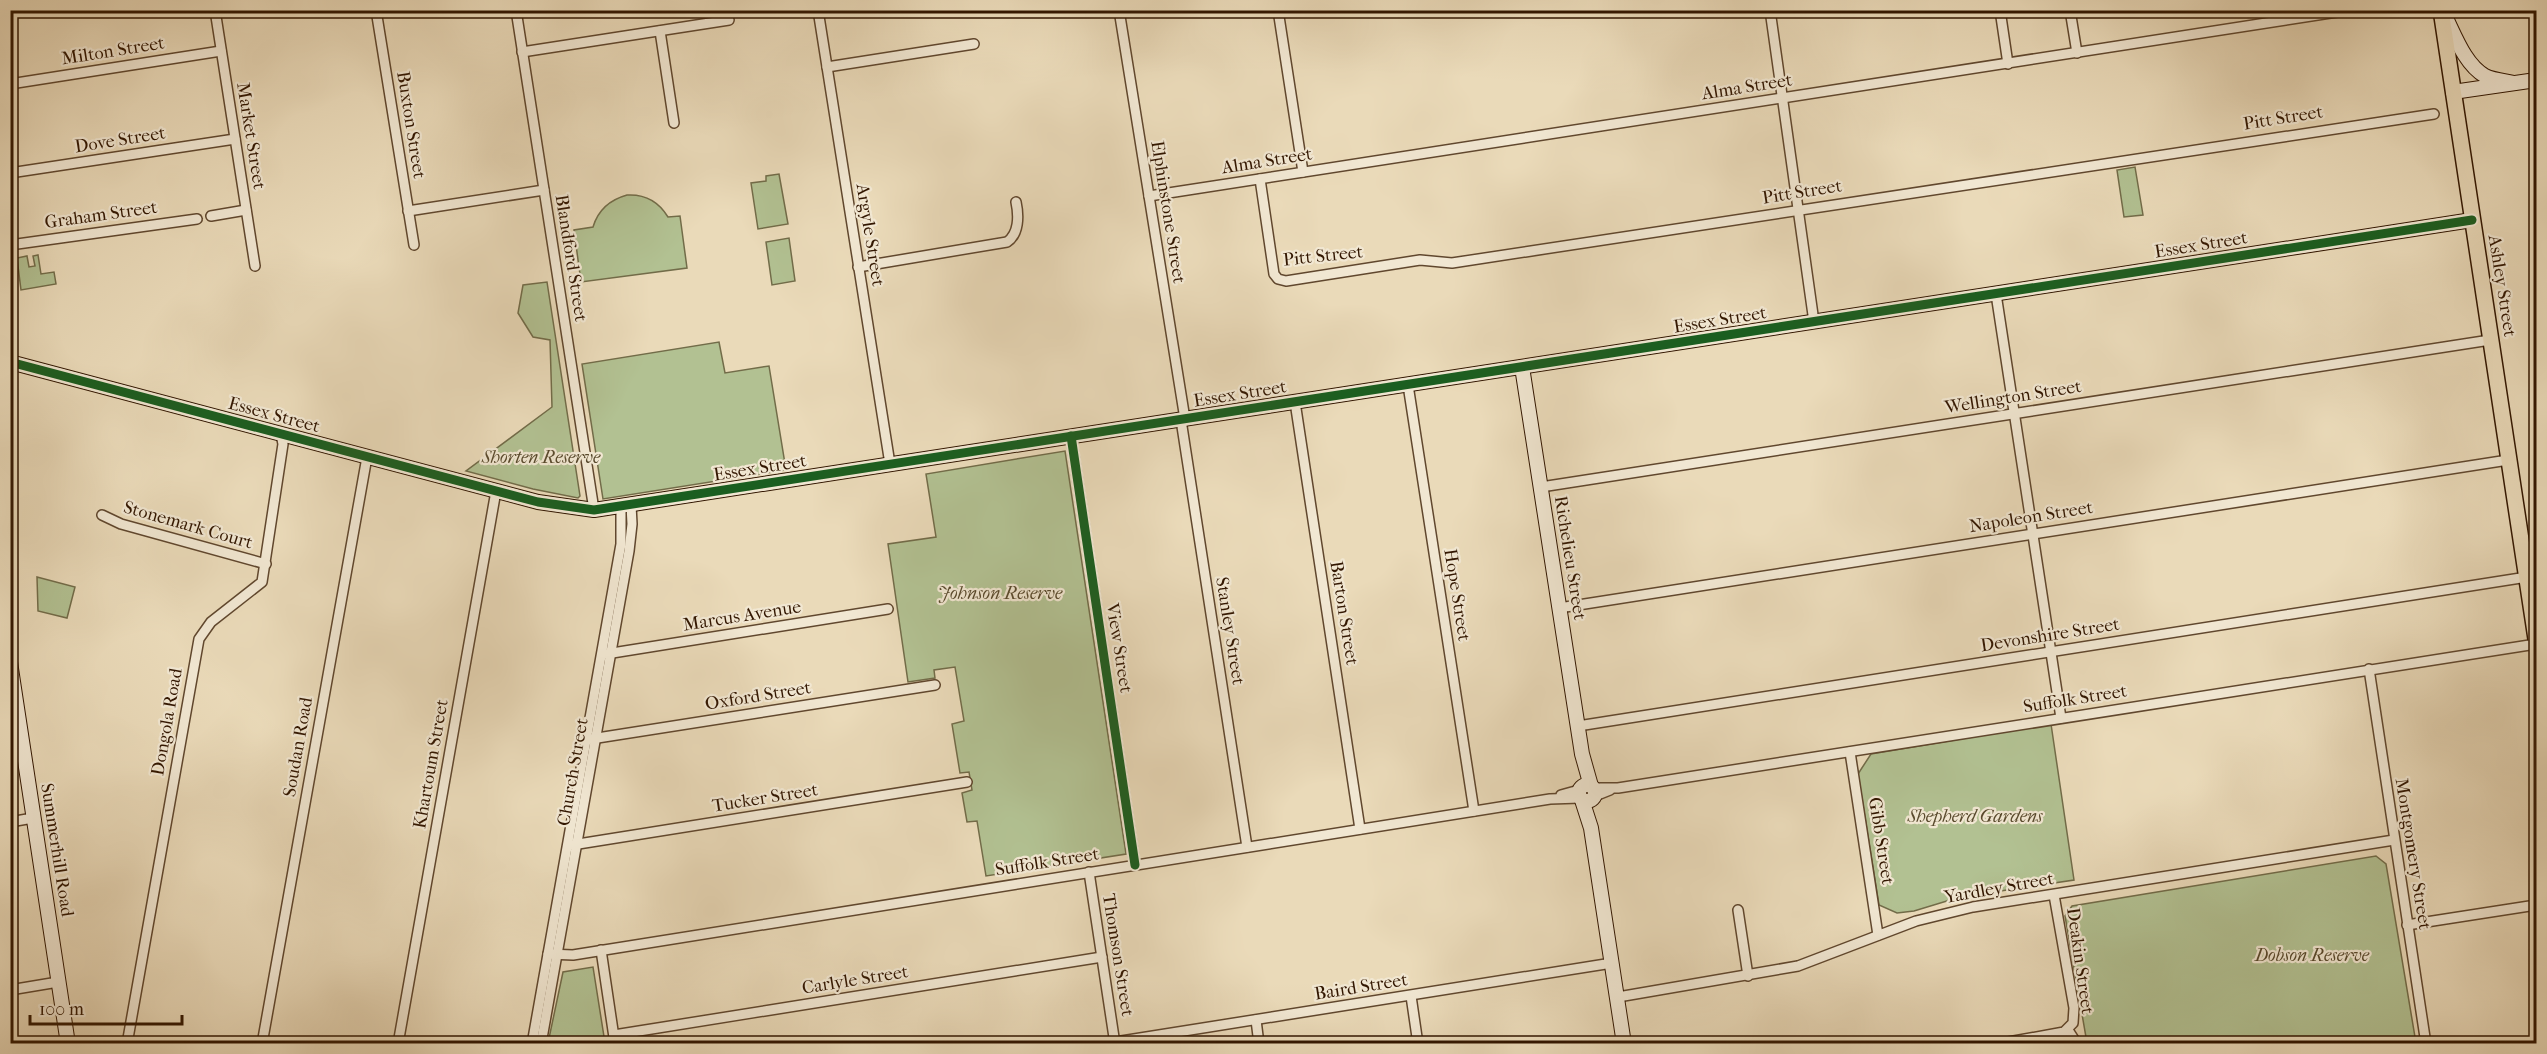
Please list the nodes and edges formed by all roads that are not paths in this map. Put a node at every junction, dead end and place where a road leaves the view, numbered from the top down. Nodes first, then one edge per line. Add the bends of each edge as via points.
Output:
1 (215, 10) edge
2 (376, 10) edge
3 (516, 10) edge
4 (818, 10) edge
5 (1119, 10) edge
6 (1278, 10) edge
7 (1770, 10) edge
8 (2000, 10) edge
9 (2070, 10) edge
10 (2350, 10) edge
11 (2441, 10) edge
12 (729, 20) dead end
13 (660, 31) junction
14 (974, 44) dead end
15 (221, 51) junction
16 (522, 52) junction
17 (2077, 53) junction
18 (2008, 64) junction
19 (827, 67) junction
20 (2536, 80) edge
21 (2514, 83) junction
22 (10, 84) edge
23 (2453, 92) junction
24 (1782, 98) junction
25 (2434, 114) dead end
26 (675, 123) dead end
27 (235, 139) junction
28 (1303, 172) junction
29 (10, 173) edge
30 (1260, 179) junction
31 (544, 190) junction
32 (1149, 196) junction
33 (1016, 202) dead end
34 (246, 210) junction
35 (1797, 210) junction
36 (408, 211) junction
37 (211, 216) dead end
38 (197, 219) dead end
39 (2472, 220) junction
40 (10, 245) edge
41 (414, 245) dead end
42 (255, 266) dead end
43 (858, 267) junction
44 (1996, 294) junction
45 (1814, 322) junction
46 (2490, 340) junction
47 (15, 363) edge
48 (1522, 367) junction
49 (1408, 385) junction
50 (1295, 402) junction
51 (2015, 414) junction
52 (1183, 419) junction
53 (281, 434) junction
54 (1071, 436) junction
55 (367, 457) junction
56 (2508, 460) junction
57 (890, 464) junction
58 (1541, 487) junction
59 (496, 491) junction
60 (626, 506) junction
61 (594, 510) junction
62 (102, 515) dead end
63 (2033, 534) junction
64 (266, 564) junction
65 (2527, 577) junction
66 (1559, 608) junction
67 (888, 609) dead end
68 (2536, 641) edge
69 (2051, 652) junction
70 (606, 654) junction
71 (10, 662) edge
72 (2368, 669) junction
73 (935, 685) dead end
74 (2061, 718) junction
75 (1578, 726) junction
76 (591, 739) junction
77 (1850, 752) junction
78 (967, 782) dead end
79 (1587, 793) junction
80 (1474, 811) junction
81 (33, 818) junction
82 (10, 822) edge
83 (1360, 829) junction
84 (2394, 840) junction
85 (572, 845) junction
86 (1247, 847) junction
87 (1135, 864) junction
88 (1089, 872) junction
89 (2055, 894) junction
90 (2536, 905) edge
91 (1737, 910) dead end
92 (2407, 925) junction
93 (1878, 935) junction
94 (601, 950) junction
95 (552, 955) junction
96 (1101, 957) junction
97 (1612, 963) junction
98 (1748, 976) junction
99 (58, 982) junction
100 (10, 990) edge
101 (1411, 996) junction
102 (1618, 998) junction
103 (1256, 1020) junction
104 (2068, 1030) junction
105 (615, 1039) edge
106 (1115, 1043) edge
107 (68, 1044) edge
108 (127, 1044) edge
109 (262, 1044) edge
110 (398, 1044) edge
111 (532, 1044) edge
112 (541, 1044) edge
113 (1259, 1044) edge
114 (1418, 1044) edge
115 (1624, 1044) edge
116 (1997, 1044) edge
117 (2077, 1044) edge
118 (2426, 1044) edge

1 - 15 street, Market Street
2 - 36 street, Buxton Street
3 - 16 street, Blandford Street
4 - 19 street, Argyle Street
5 - 32 street, Elphinstone Street
6 - 28 street
7 - 24 street
8 - 18 street
9 - 17 street
10 - 17 street, Alma Street
11 - 21 street via 2474,65 2487,77
11 - 23 main road, Ashley Street
12 - 13 street
13 - 16 street
13 - 26 street
14 - 19 street
15 - 22 street, Milton Street
15 - 27 street, Market Street
16 - 31 street, Blandford Street
17 - 18 street, Alma Street
18 - 24 street, Alma Street
19 - 43 street, Argyle Street
20 - 21 street
21 - 23 street
23 - 39 main road, Ashley Street
24 - 28 street, Alma Street
24 - 35 street
25 - 35 street, Pitt Street
27 - 29 street, Dove Street
27 - 34 street, Market Street
28 - 30 street, Alma Street
30 - 32 street, Alma Street
30 - 35 street, Pitt Street via 1274,274 1282,281 1420,260 1452,263
31 - 36 street
31 - 61 street, Blandford Street
32 - 52 street, Elphinstone Street
33 - 43 street via 1018,220 1013,237 1006,242
34 - 37 street
34 - 42 street, Market Street
35 - 45 street
36 - 41 street, Buxton Street
38 - 40 street, Graham Street
39 - 44 street, Essex Street
39 - 46 main road, Ashley Street
43 - 57 street, Argyle Street
44 - 45 street, Essex Street
44 - 51 street
45 - 48 street, Essex Street
46 - 51 street, Wellington Street
46 - 56 main road, Ashley Street
47 - 53 street, Essex Street
48 - 49 street, Essex Street
48 - 58 street, Richelieu Street
49 - 50 street, Essex Street
49 - 80 street, Hope Street
50 - 52 street, Essex Street
50 - 83 street, Barton Street
51 - 58 street, Wellington Street
51 - 63 street
52 - 54 street, Essex Street
52 - 86 street, Stanley Street
53 - 55 street, Essex Street
53 - 64 street, Dongola Road via 283,444
54 - 57 street, Essex Street
54 - 87 street, View Street
55 - 59 street, Essex Street
55 - 109 street, Soudan Road
56 - 63 street, Napoleon Street
56 - 65 main road, Ashley Street
57 - 60 street, Essex Street
58 - 66 street, Richelieu Street
59 - 61 street, Essex Street via 556,506
59 - 110 street, Khartoum Street
60 - 61 street, Essex Street
60 - 70 street, Church Street via 631,536
62 - 64 street, Stonemark Court via 121,524
63 - 66 street, Napoleon Street
63 - 69 street
64 - 108 street, Dongola Road via 259,586 210,622 199,639
65 - 68 main road, Ashley Street
65 - 69 street, Devonshire Street
66 - 75 street, Richelieu Street
67 - 70 street, Marcus Avenue
68 - 72 street, Suffolk Street
69 - 74 street
69 - 75 street, Devonshire Street
70 - 76 street, Church Street
71 - 81 street, Summerhill Road
72 - 74 street, Suffolk Street
72 - 84 street, Montgomery Street
73 - 76 street, Oxford Street
74 - 77 street, Suffolk Street
75 - 79 street, Richelieu Street
76 - 85 street, Church Street
77 - 79 street, Suffolk Street
77 - 93 street, Gibb Street
78 - 85 street, Tucker Street
79 - 80 street, Suffolk Street
79 - 97 street, Richelieu Street
80 - 83 street, Suffolk Street
81 - 82 street
81 - 99 street, Summerhill Road
83 - 86 street, Suffolk Street
84 - 89 street, Yardley Street
84 - 92 street, Montgomery Street
85 - 95 street, Church Street
86 - 87 street, Suffolk Street
87 - 88 street, Suffolk Street
88 - 94 street, Suffolk Street
88 - 96 street, Thomson Street
89 - 93 street, Yardley Street via 1947,913
89 - 104 street, Deakin Street via 2074,1014
90 - 92 street
91 - 98 street
92 - 118 street, Montgomery Street
93 - 98 street, Yardley Street via 1816,960
94 - 95 street, Suffolk Street
94 - 105 street
95 - 111 street, Church Street
95 - 112 street, Church Street
96 - 105 street, Carlyle Street
96 - 106 street, Thomson Street
97 - 101 street, Baird Street
97 - 102 street, Richelieu Street
98 - 102 street, Yardley Street
99 - 100 street
99 - 107 street, Summerhill Road
101 - 103 street, Baird Street
101 - 114 street
102 - 115 street, Richelieu Street
103 - 106 street, Baird Street
103 - 113 street
104 - 116 street, Deakin Street
104 - 117 street

